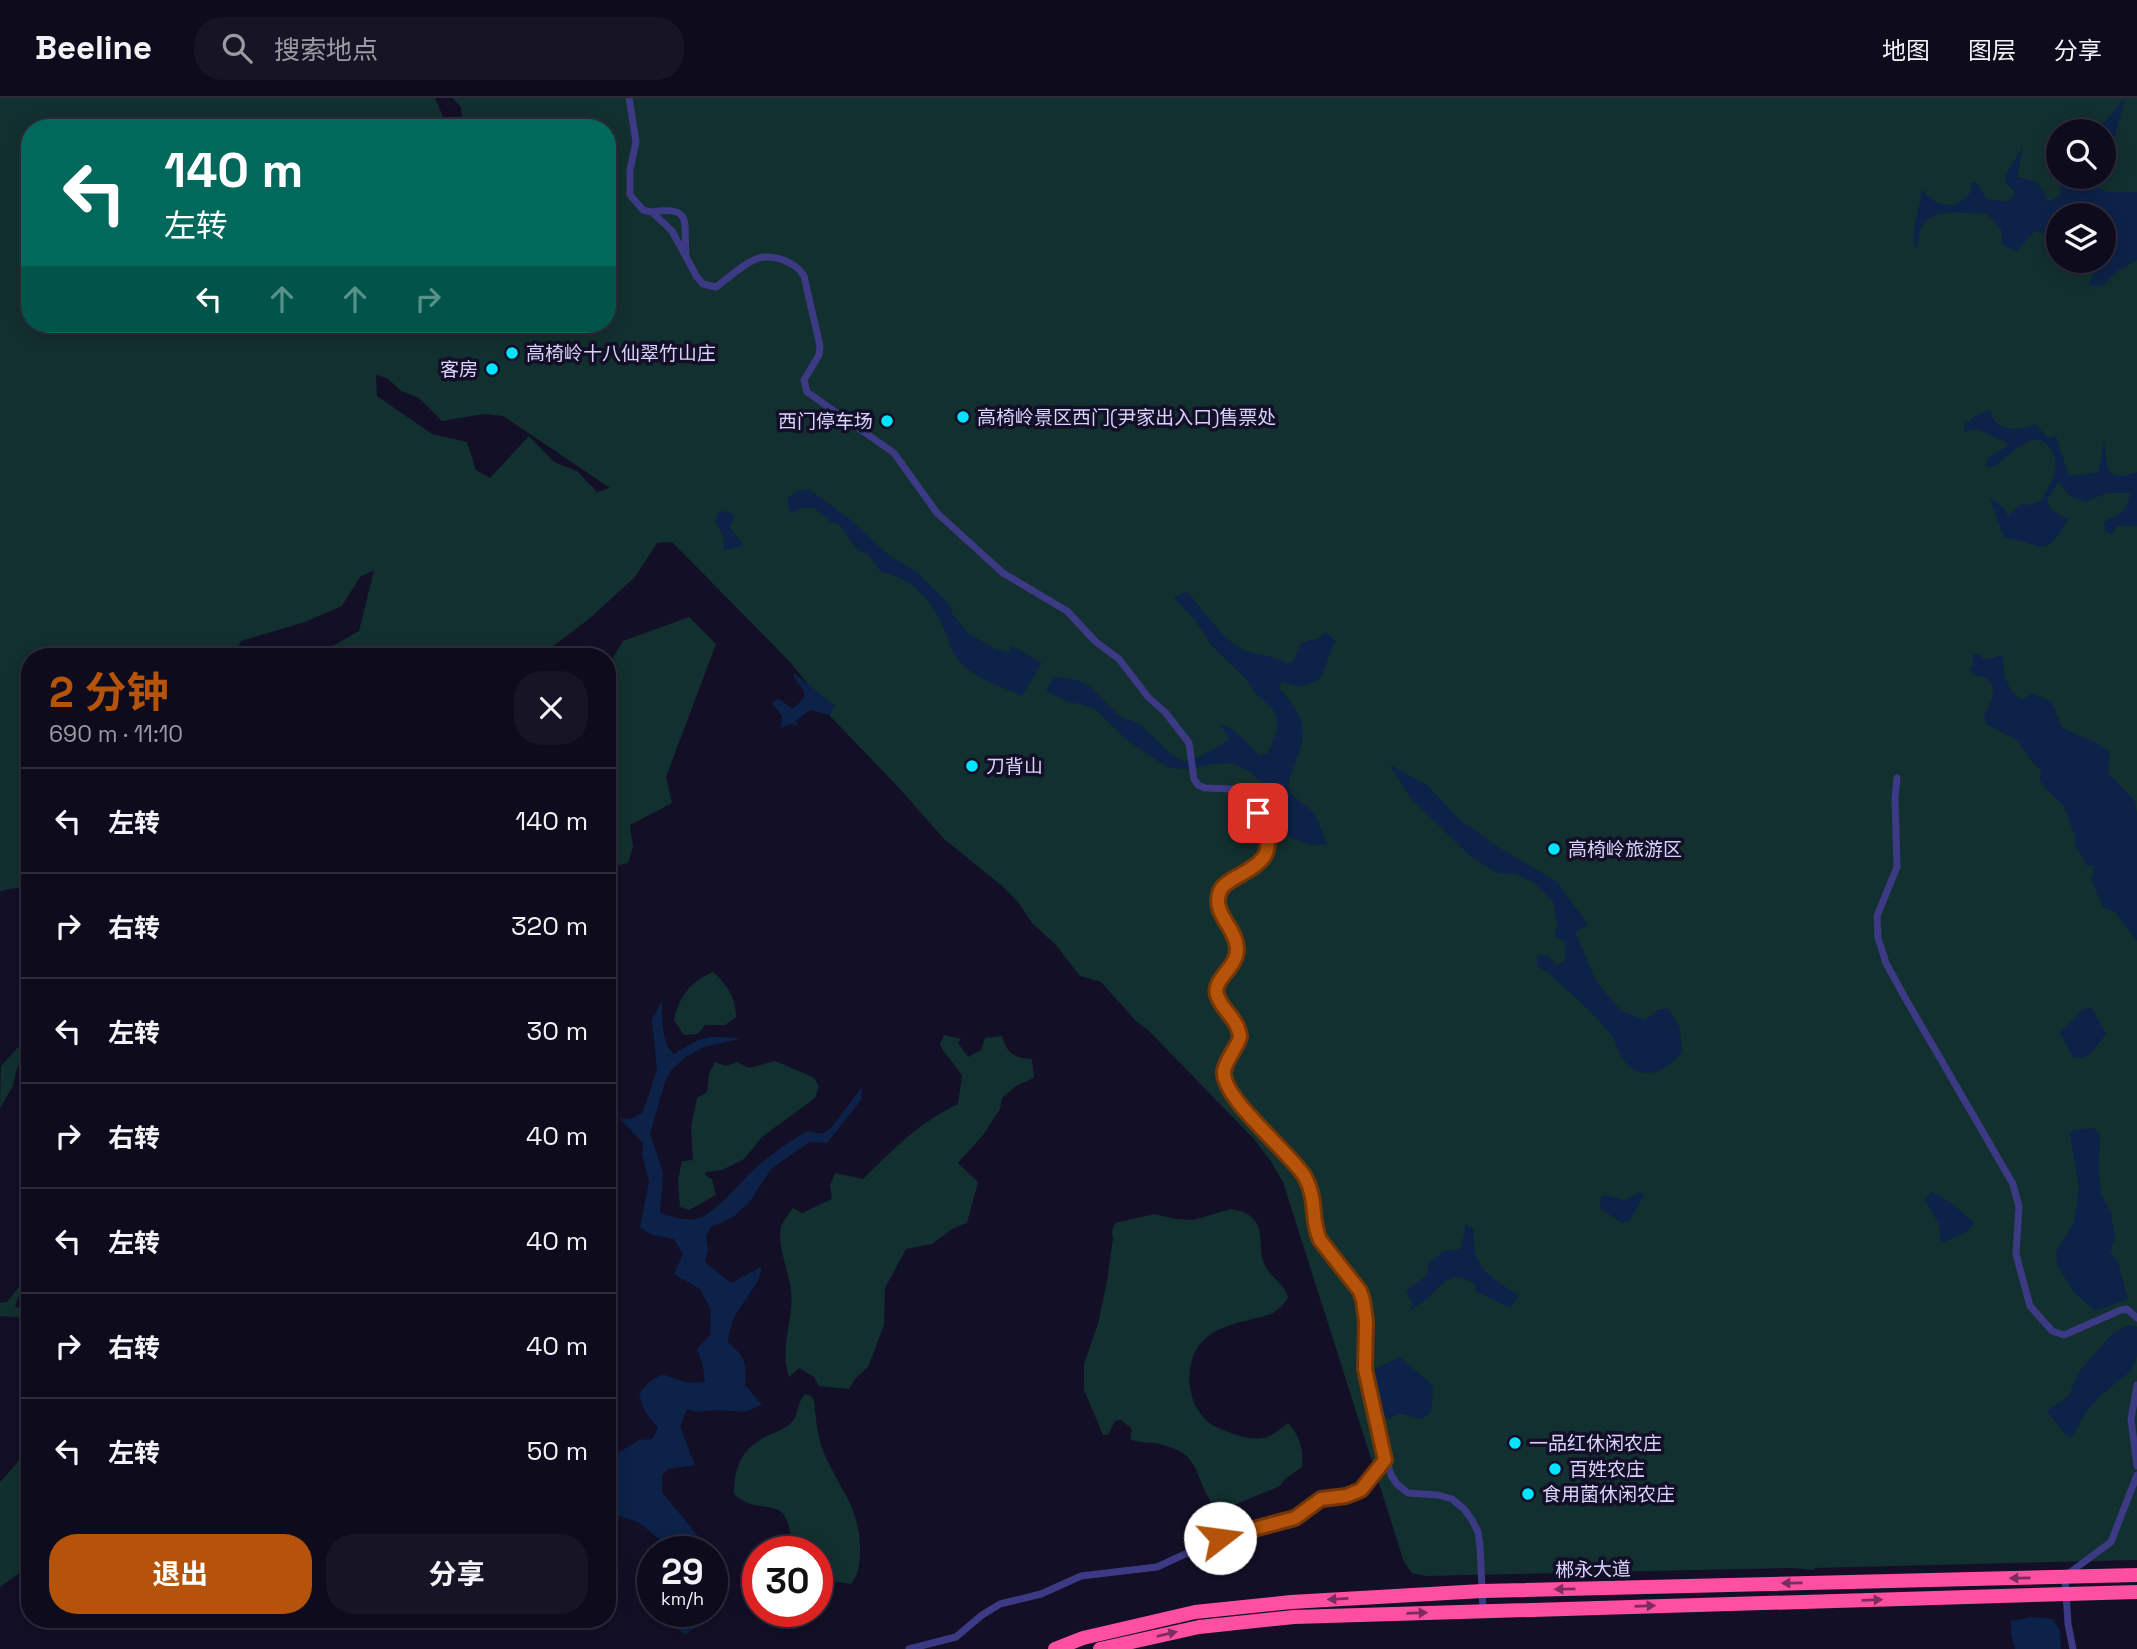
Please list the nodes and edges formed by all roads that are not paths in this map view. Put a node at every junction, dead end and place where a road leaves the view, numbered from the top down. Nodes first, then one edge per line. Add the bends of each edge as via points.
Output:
1 (628, 98) edge
2 (652, 212) junction
3 (686, 259) junction
4 (1897, 778) dead end
5 (2137, 1318) edge
6 (2137, 1385) edge
7 (1385, 1460) junction
8 (2137, 1466) edge
9 (2137, 1475) edge
10 (2065, 1576) junction
11 (2137, 1576) edge
12 (1482, 1591) junction
13 (2137, 1592) edge
14 (2065, 1594) junction
15 (1483, 1610) junction
16 (909, 1649) edge
17 (1055, 1649) edge
18 (1100, 1649) edge
19 (2073, 1649) edge

1 - 2 street via 636,142 631,195 643,210
2 - 3 street via 672,232
2 - 3 street via 673,210 683,216 687,223
3 - 7 street via 710,287 764,257 783,260 800,270 820,346 804,380 807,392 894,453 937,513 1003,573 1067,611 1119,659 1189,743 1198,785 1233,789 1258,813 1269,842 1267,855 1223,886 1218,897 1237,951 1216,992 1236,1021 1240,1037 1224,1075 1251,1119 1304,1177 1314,1198 1320,1240 1360,1291 1365,1310 1365,1369
4 - 5 street via 1897,867 1877,916 1878,938 1904,996 2013,1184 2020,1207 2016,1254 2030,1306 2052,1331 2064,1335 2121,1310 2127,1309
6 - 8 street via 2131,1419
7 - 12 street via 1402,1490 1446,1497 1464,1509 1478,1532
7 - 16 street via 1361,1490 1321,1499 1295,1518 1220,1538 1157,1567 1081,1576 1041,1594 1000,1604 956,1637
9 - 10 street via 2111,1542
10 - 11 highway, 郴永大道
10 -> 12 highway, 郴永大道
10 - 14 street
12 - 15 street
12 -> 17 highway, 郴永大道 via 1195,1612
13 - 14 highway, 郴永大道
15 -> 14 highway, 郴永大道
14 - 19 street
18 -> 15 highway, 郴永大道 via 1199,1626 1294,1617

